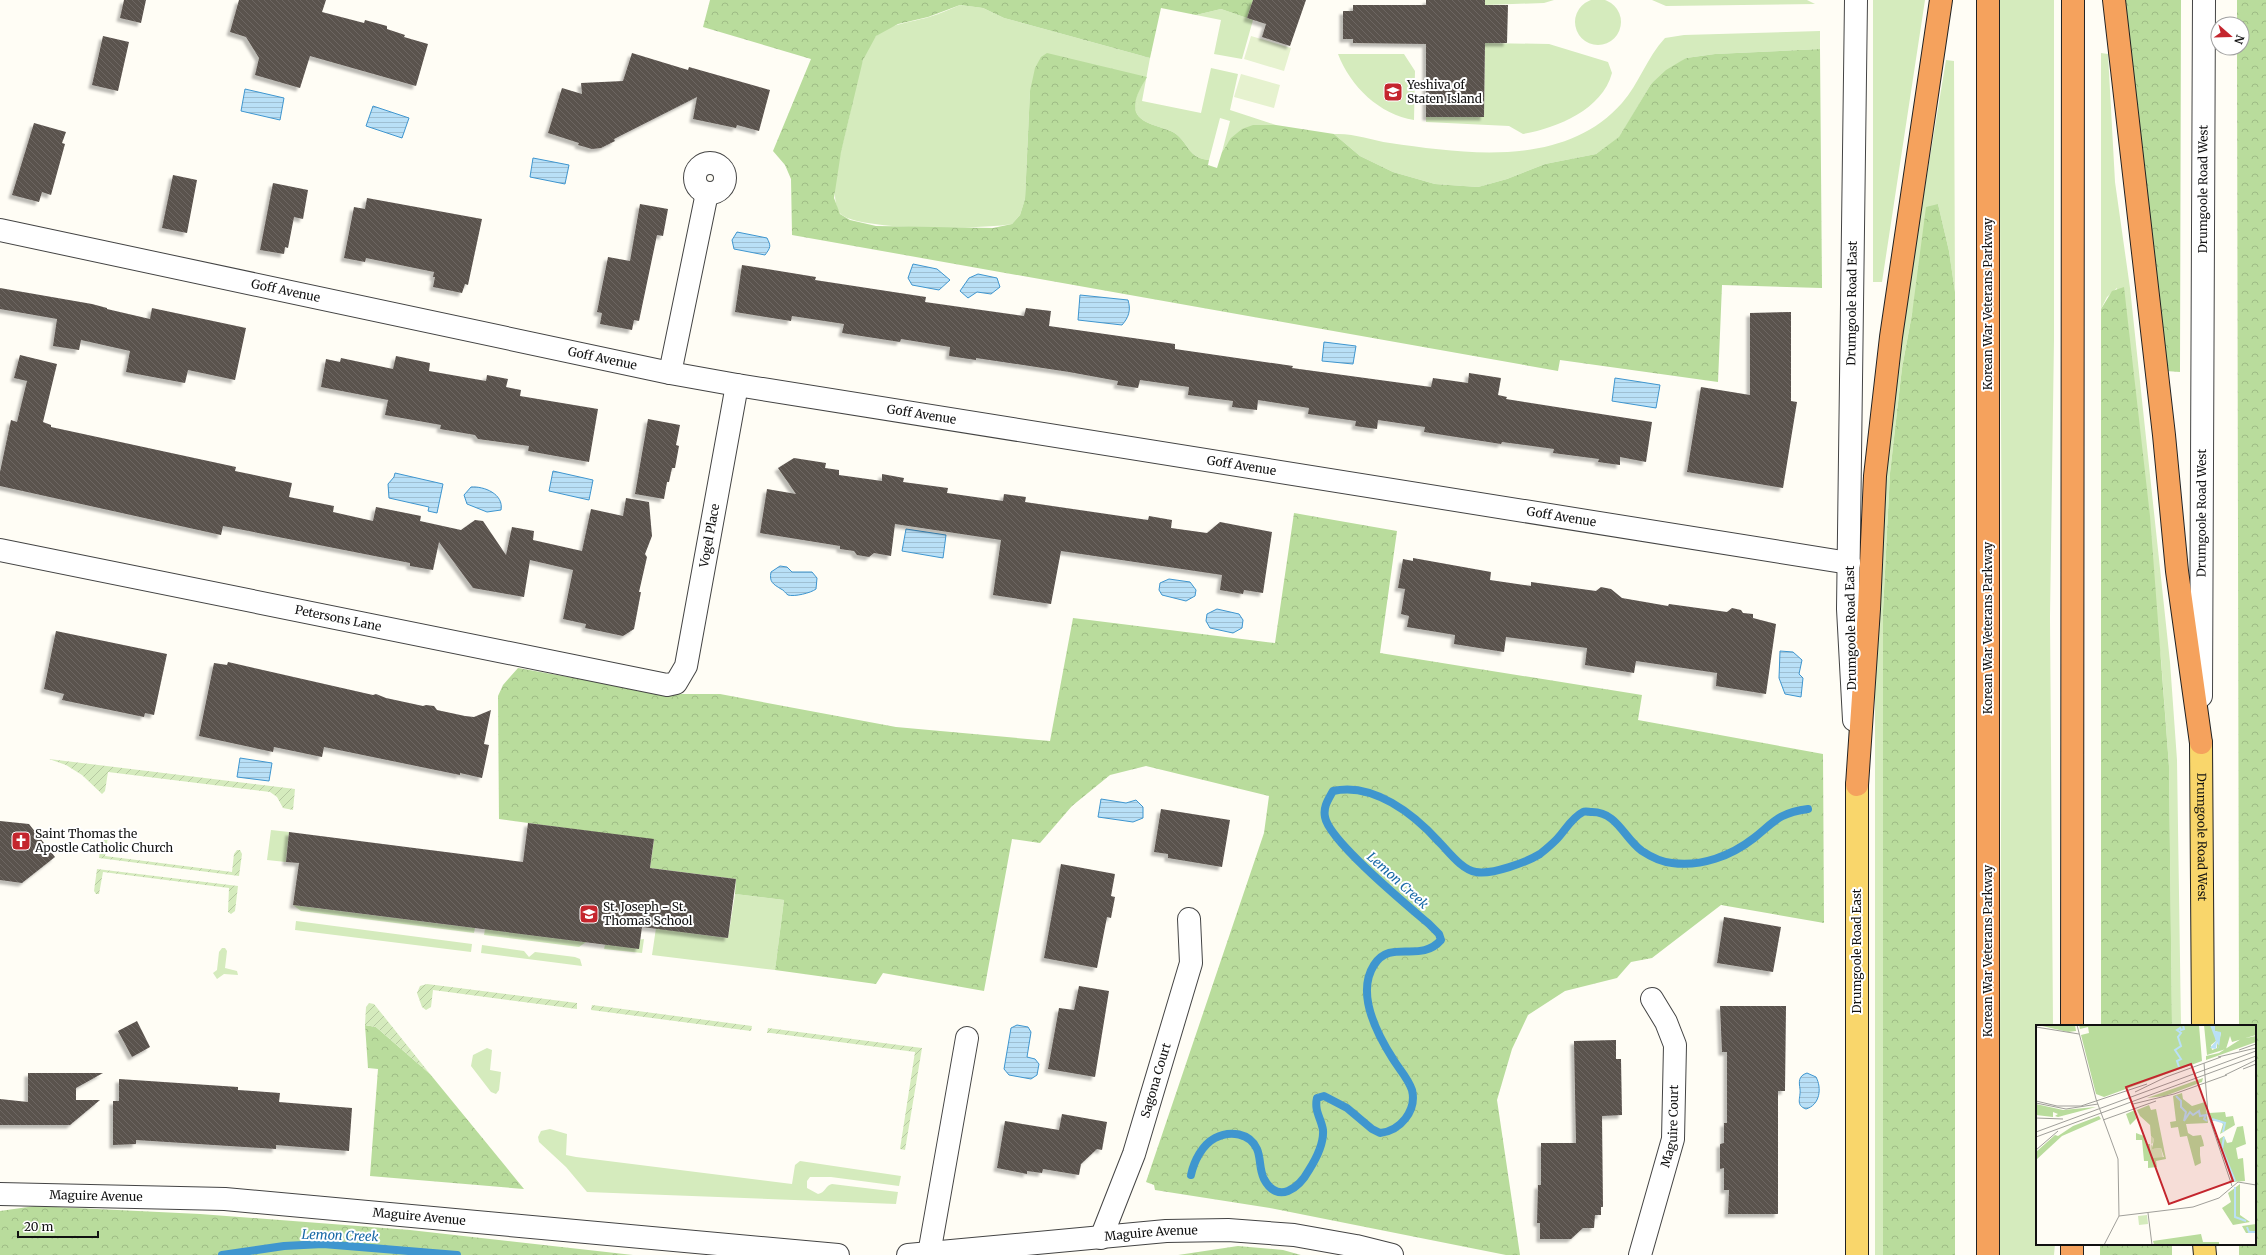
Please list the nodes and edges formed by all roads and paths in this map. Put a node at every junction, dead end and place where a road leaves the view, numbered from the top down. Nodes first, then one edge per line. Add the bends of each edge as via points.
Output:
1 (1856, 0) edge
2 (1941, 0) edge
3 (1988, 0) edge
4 (2072, 0) edge
5 (2114, 0) edge
6 (2204, 0) edge
7 (707, 193) dead end
8 (0, 230) edge
9 (670, 373) junction
10 (737, 386) junction
11 (0, 550) edge
12 (1849, 563) junction
13 (676, 683) joint
14 (2201, 743) junction
15 (1857, 785) junction
16 (1189, 919) dead end
17 (1652, 999) dead end
18 (2072, 1025) edge
19 (2203, 1025) edge
20 (967, 1038) dead end
21 (0, 1194) edge
22 (1101, 1238) junction
23 (919, 1254) edge
24 (838, 1255) edge
25 (1392, 1255) edge
26 (1640, 1255) edge
27 (1857, 1255) edge
28 (1988, 1255) edge

1 - 12 street, Drumgoole Road East
2 - 15 highway via 1891,337 1875,476
3 - 28 highway, Korean War Veterans Parkway
4 - 18 highway
5 - 14 highway via 2177,571
6 - 14 street, Drumgoole Road West
7 - 9 street
8 - 9 street, Goff Avenue
9 - 10 street, Goff Avenue
10 - 12 street, Goff Avenue
10 - 13 street, Vogel Place via 686,666
11 - 13 street, Petersons Lane via 658,685
12 - 15 street, Drumgoole Road East via 1848,609
14 - 19 main road, Drumgoole Road West
15 - 27 main road, Drumgoole Road East
16 - 22 street, Sagona Court via 1190,963 1134,1154
17 - 26 street, Maguire Court via 1666,1022 1675,1045 1673,1139
20 - 23 street
21 - 24 street, Maguire Avenue via 224,1199
22 - 23 street, Maguire Avenue
22 - 25 street, Maguire Avenue via 1166,1231 1228,1230 1294,1235

